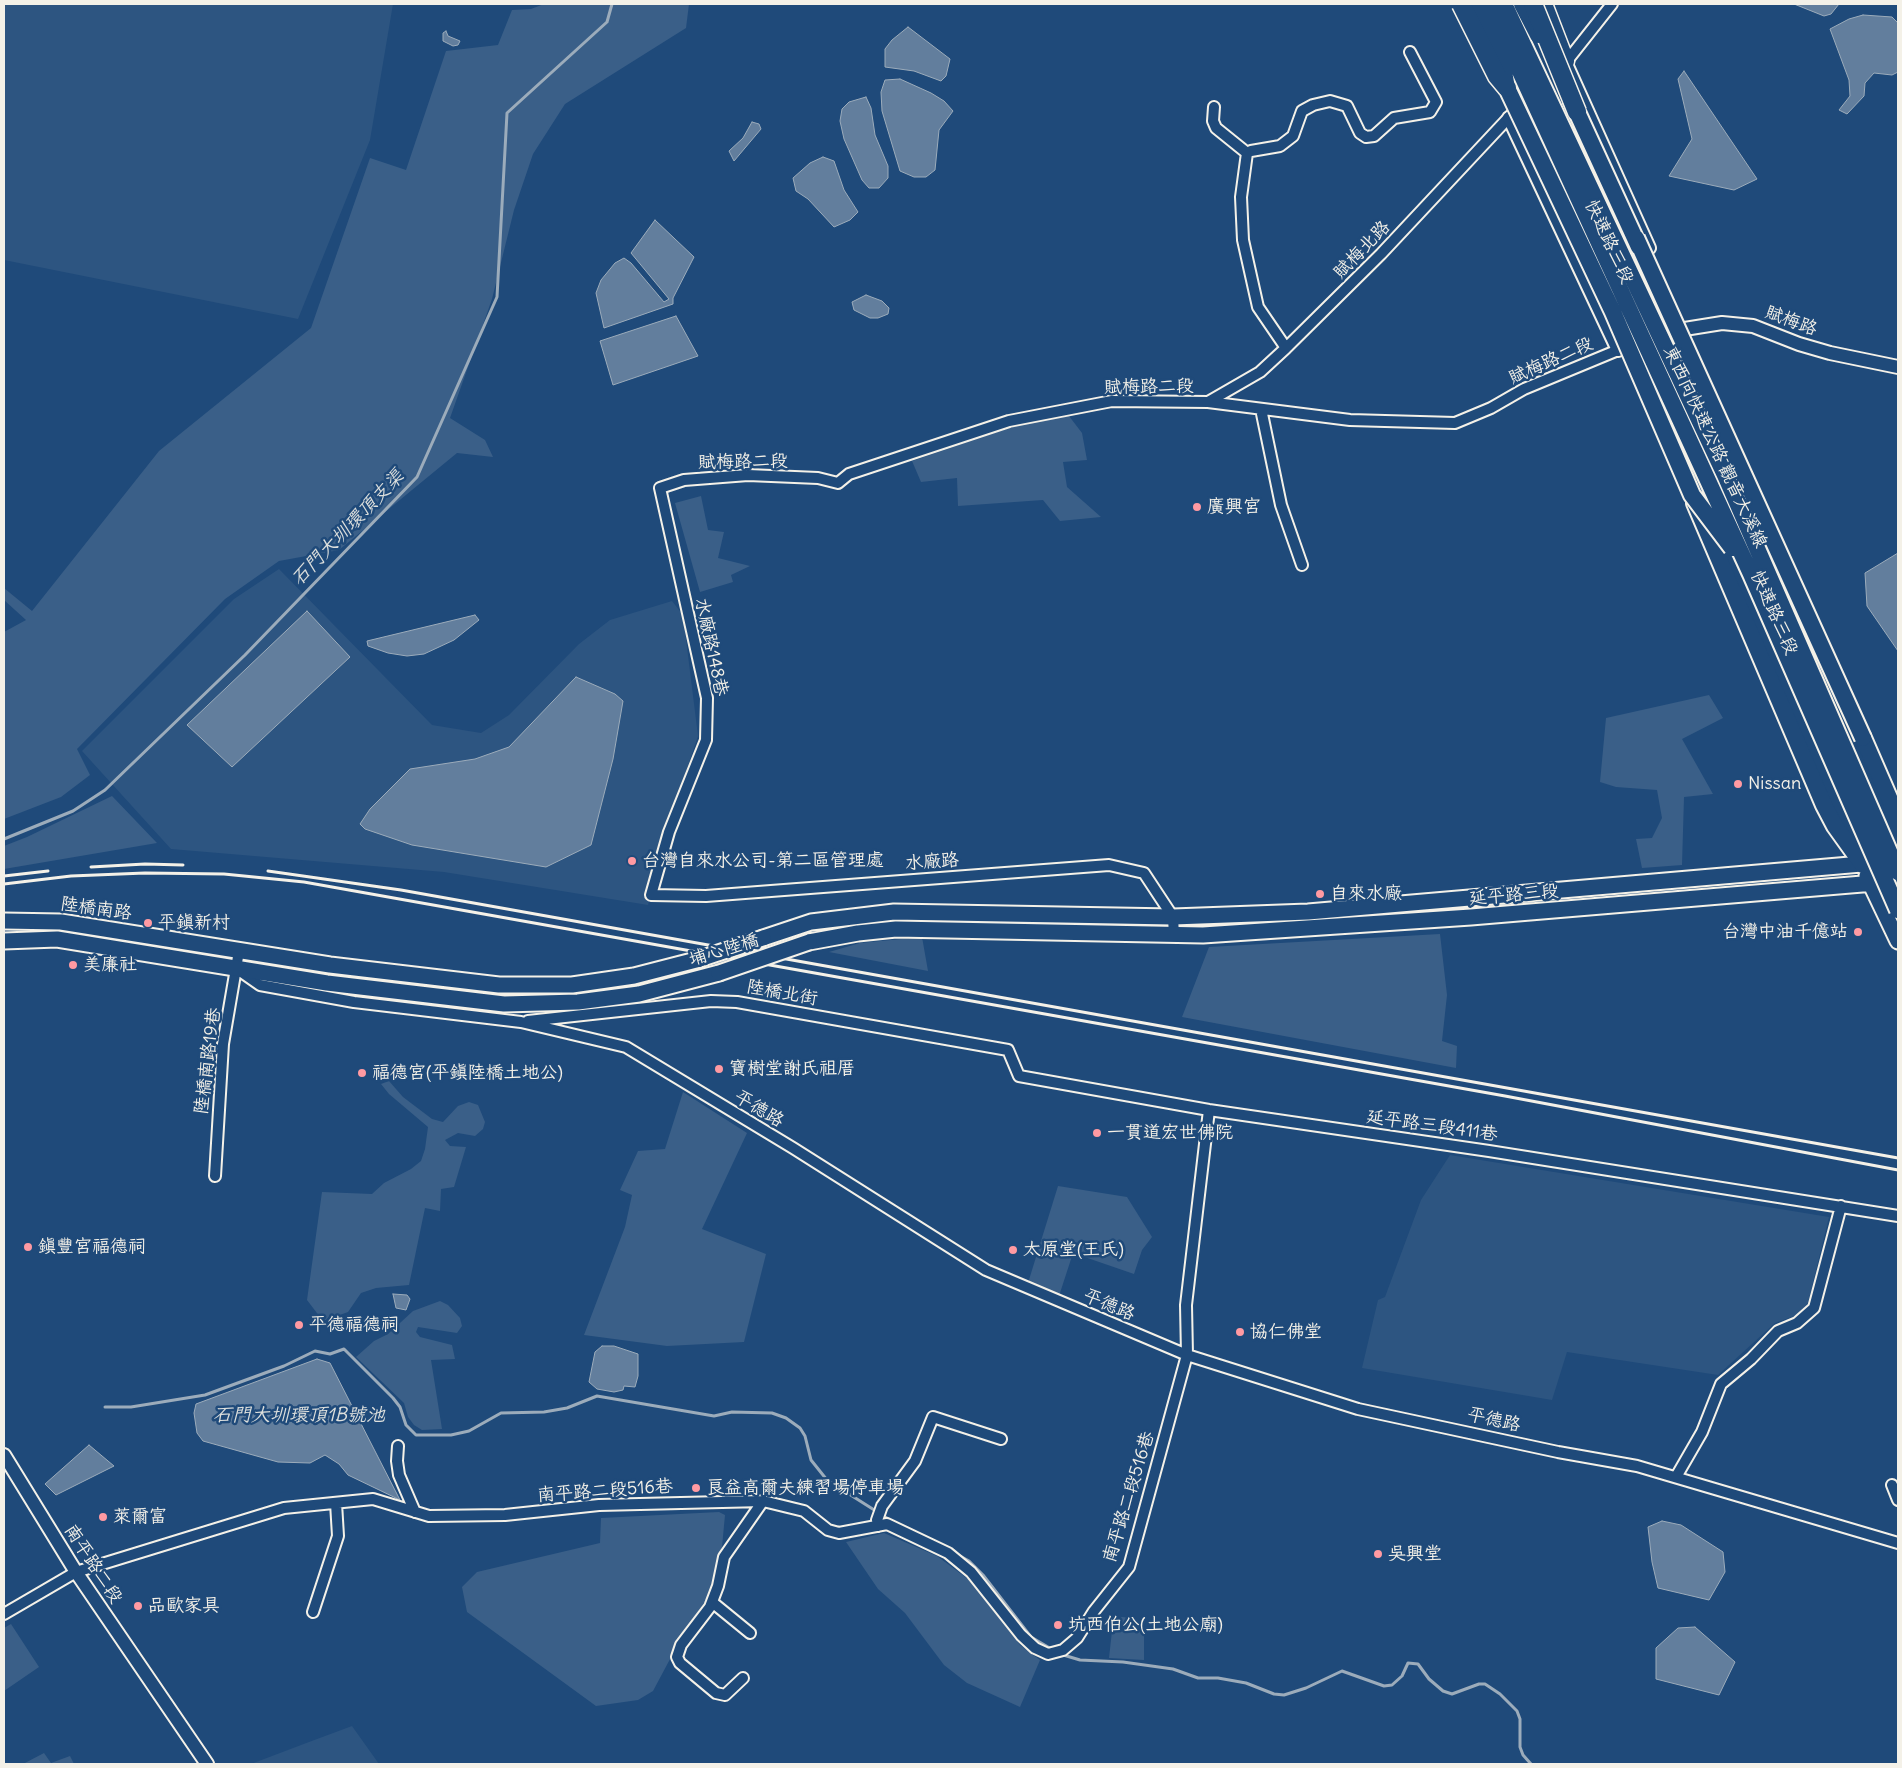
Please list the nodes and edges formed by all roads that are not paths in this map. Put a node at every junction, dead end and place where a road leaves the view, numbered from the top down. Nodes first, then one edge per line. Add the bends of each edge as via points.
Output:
1 (1453, 4) edge
2 (1461, 4) edge
3 (1471, 4) edge
4 (1490, 4) edge
5 (1504, 4) edge
6 (1523, 4) edge
7 (1533, 4) edge
8 (1543, 4) edge
9 (1612, 4) edge
10 (1487, 46) junction
11 (1410, 52) dead end
12 (1566, 64) junction
13 (1550, 73) junction
14 (1507, 88) junction
15 (1524, 102) junction
16 (1214, 107) dead end
17 (1577, 112) junction
18 (1508, 118) junction
19 (1247, 154) junction
20 (1636, 238) junction
21 (1679, 331) junction
22 (1635, 343) junction
23 (1286, 348) junction
24 (1618, 350) junction
25 (1898, 367) edge
26 (1208, 402) junction
27 (1261, 409) junction
28 (1725, 475) junction
29 (660, 488) joint
30 (1692, 495) junction
31 (1302, 565) dead end
32 (1751, 574) junction
33 (1898, 828) edge
34 (1898, 845) edge
35 (1898, 859) edge
36 (1863, 865) junction
37 (1898, 872) edge
38 (1706, 879) junction
39 (1898, 881) edge
40 (1871, 885) junction
41 (1544, 890) junction
42 (651, 895) joint
43 (1706, 898) junction
44 (1898, 910) edge
45 (1546, 911) junction
46 (1134, 915) joint
47 (1173, 917) junction
48 (4, 922) edge
49 (1133, 935) joint
50 (1174, 936) junction
51 (4, 941) edge
52 (1898, 941) edge
53 (239, 951) junction
54 (330, 965) joint
55 (236, 969) junction
56 (327, 983) joint
57 (354, 1002) joint
58 (521, 1022) junction
59 (1019, 1076) joint
60 (1209, 1110) junction
61 (215, 1176) dead end
62 (1841, 1206) junction
63 (1898, 1216) edge
64 (1187, 1355) junction
65 (1001, 1439) dead end
66 (398, 1446) dead end
67 (4, 1455) edge
68 (1676, 1477) junction
69 (1892, 1485) dead end
70 (1898, 1500) edge
71 (763, 1501) junction
72 (336, 1503) junction
73 (415, 1512) junction
74 (878, 1523) junction
75 (1898, 1543) edge
76 (76, 1572) junction
77 (712, 1602) junction
78 (313, 1612) dead end
79 (4, 1614) edge
80 (750, 1633) dead end
81 (743, 1678) dead end
82 (207, 1764) edge

1 - 10 highway
2 - 14 highway, bridge
3 - 10 street, 快速路三段
3 - 14 highway, bridge via 1504,72
4 - 32 highway, 東西向快速公路 觀音大溪線, bridge
5 - 28 highway, 東西向快速公路 觀音大溪線, bridge
6 - 13 street, 快速路三段
6 - 17 highway, bridge
7 - 17 highway, bridge
8 - 12 highway
9 - 12 street
10 - 15 street, 快速路三段
11 - 19 street via 1436,102 1430,112 1394,118 1374,136 1366,137 1360,133 1348,106 1330,101 1302,111 1292,136 1280,146
12 - 13 street
12 - 21 street, 快速路三段
13 - 15 street, 賦梅北路
13 - 21 main road, 快速路三段
14 - 30 highway, bridge via 1613,312
15 - 18 street, 賦梅北路
15 - 22 main road, 快速路三段
16 - 19 street via 1216,128
17 - 20 highway, bridge
18 - 23 street, 賦梅北路 via 1375,260
18 - 24 street
19 - 23 street via 1241,197 1243,240 1258,307
20 - 28 highway, bridge
20 - 33 highway, bridge via 1863,738 1890,800
21 - 25 street, 賦梅路 via 1722,323 1753,326 1814,348
21 - 34 main road, 快速路三段
22 - 24 street, 賦梅路二段
22 - 36 main road, 快速路三段
23 - 26 street, 賦梅北路 via 1260,372
24 - 27 street, 賦梅路二段 via 1524,389 1455,423 1350,420
26 - 27 street, 賦梅路二段
26 - 29 street, 賦梅路二段 via 1112,401 1009,421 849,474 838,483 818,478 748,475 684,480
27 - 31 street via 1281,505
28 - 37 highway, 東西向快速公路 觀音大溪線, bridge
29 - 42 street, 水廠路148巷 via 707,698 706,740 669,832
30 - 32 highway, bridge
30 - 36 highway, bridge via 1807,766 1835,826
32 - 44 highway, 東西向快速公路 觀音大溪線, bridge
35 - 36 main road, 延平路三段
36 - 38 main road, 延平路三段
36 - 40 main road, 快速路三段
38 - 41 main road, 延平路三段
38 - 43 main road
39 - 40 main road, 延平路三段
40 - 43 main road, 延平路三段
40 - 52 main road, 快速路三段
41 - 45 main road
41 - 47 main road, 延平路三段 via 1308,912
42 - 47 street, 水廠路 via 706,896 1109,865 1144,873
43 - 45 main road, 延平路三段
45 - 50 main road, 延平路三段
46 - 47 main road, 延平路三段
46 - 54 main road, 埔心陸橋, bridge via 894,912 811,922 700,959 634,976 572,985 499,985
47 - 50 street
48 - 53 main road, 陸橋南路 via 61,922
49 - 50 main road, 延平路三段
49 - 56 main road, 埔心陸橋, bridge via 970,929 896,929 858,933 808,942 719,973 639,994 559,1003 504,1004
51 - 55 main road, 陸橋南路 via 57,940
53 - 54 main road, 陸橋南路
53 - 55 street, 陸橋南路19巷
55 - 56 main road, 陸橋南路
55 - 57 street, 陸橋南路 via 260,985
55 - 61 street, 陸橋南路19巷 via 223,1044
57 - 58 street, 平德路
58 - 59 street, 陸橋北街 via 701,1002 737,1002 1008,1050
58 - 64 street, 平德路 via 626,1047 794,1148 986,1270
59 - 60 street, 延平路三段411巷
60 - 62 street, 延平路三段411巷
60 - 64 street, 南平路二段516巷 via 1186,1305
62 - 63 street, 延平路三段411巷
62 - 68 street via 1814,1308 1797,1323 1778,1331 1721,1384 1702,1432
64 - 68 street, 平德路 via 1358,1408
64 - 74 street, 南平路二段516巷 via 1129,1567 1077,1638 1062,1650 1048,1654 1035,1648 1021,1636 971,1572 948,1553 887,1524
65 - 74 street via 933,1417 915,1461 882,1506
66 - 73 street via 399,1474
67 - 76 street, 南平路二段
68 - 75 street, 平德路
69 - 70 street
71 - 73 street, 南平路二段516巷 via 599,1505 505,1516 429,1516
71 - 74 street, 南平路二段516巷 via 804,1511 828,1530 839,1533
71 - 77 street via 724,1557
72 - 73 street, 南平路二段516巷 via 373,1499
72 - 76 street, 南平路二段516巷 via 284,1508
72 - 78 street via 338,1536
76 - 79 street, 南平路二段516巷
76 - 82 street, 南平路二段
77 - 80 street
77 - 81 street via 681,1645 677,1657 716,1693 725,1695

